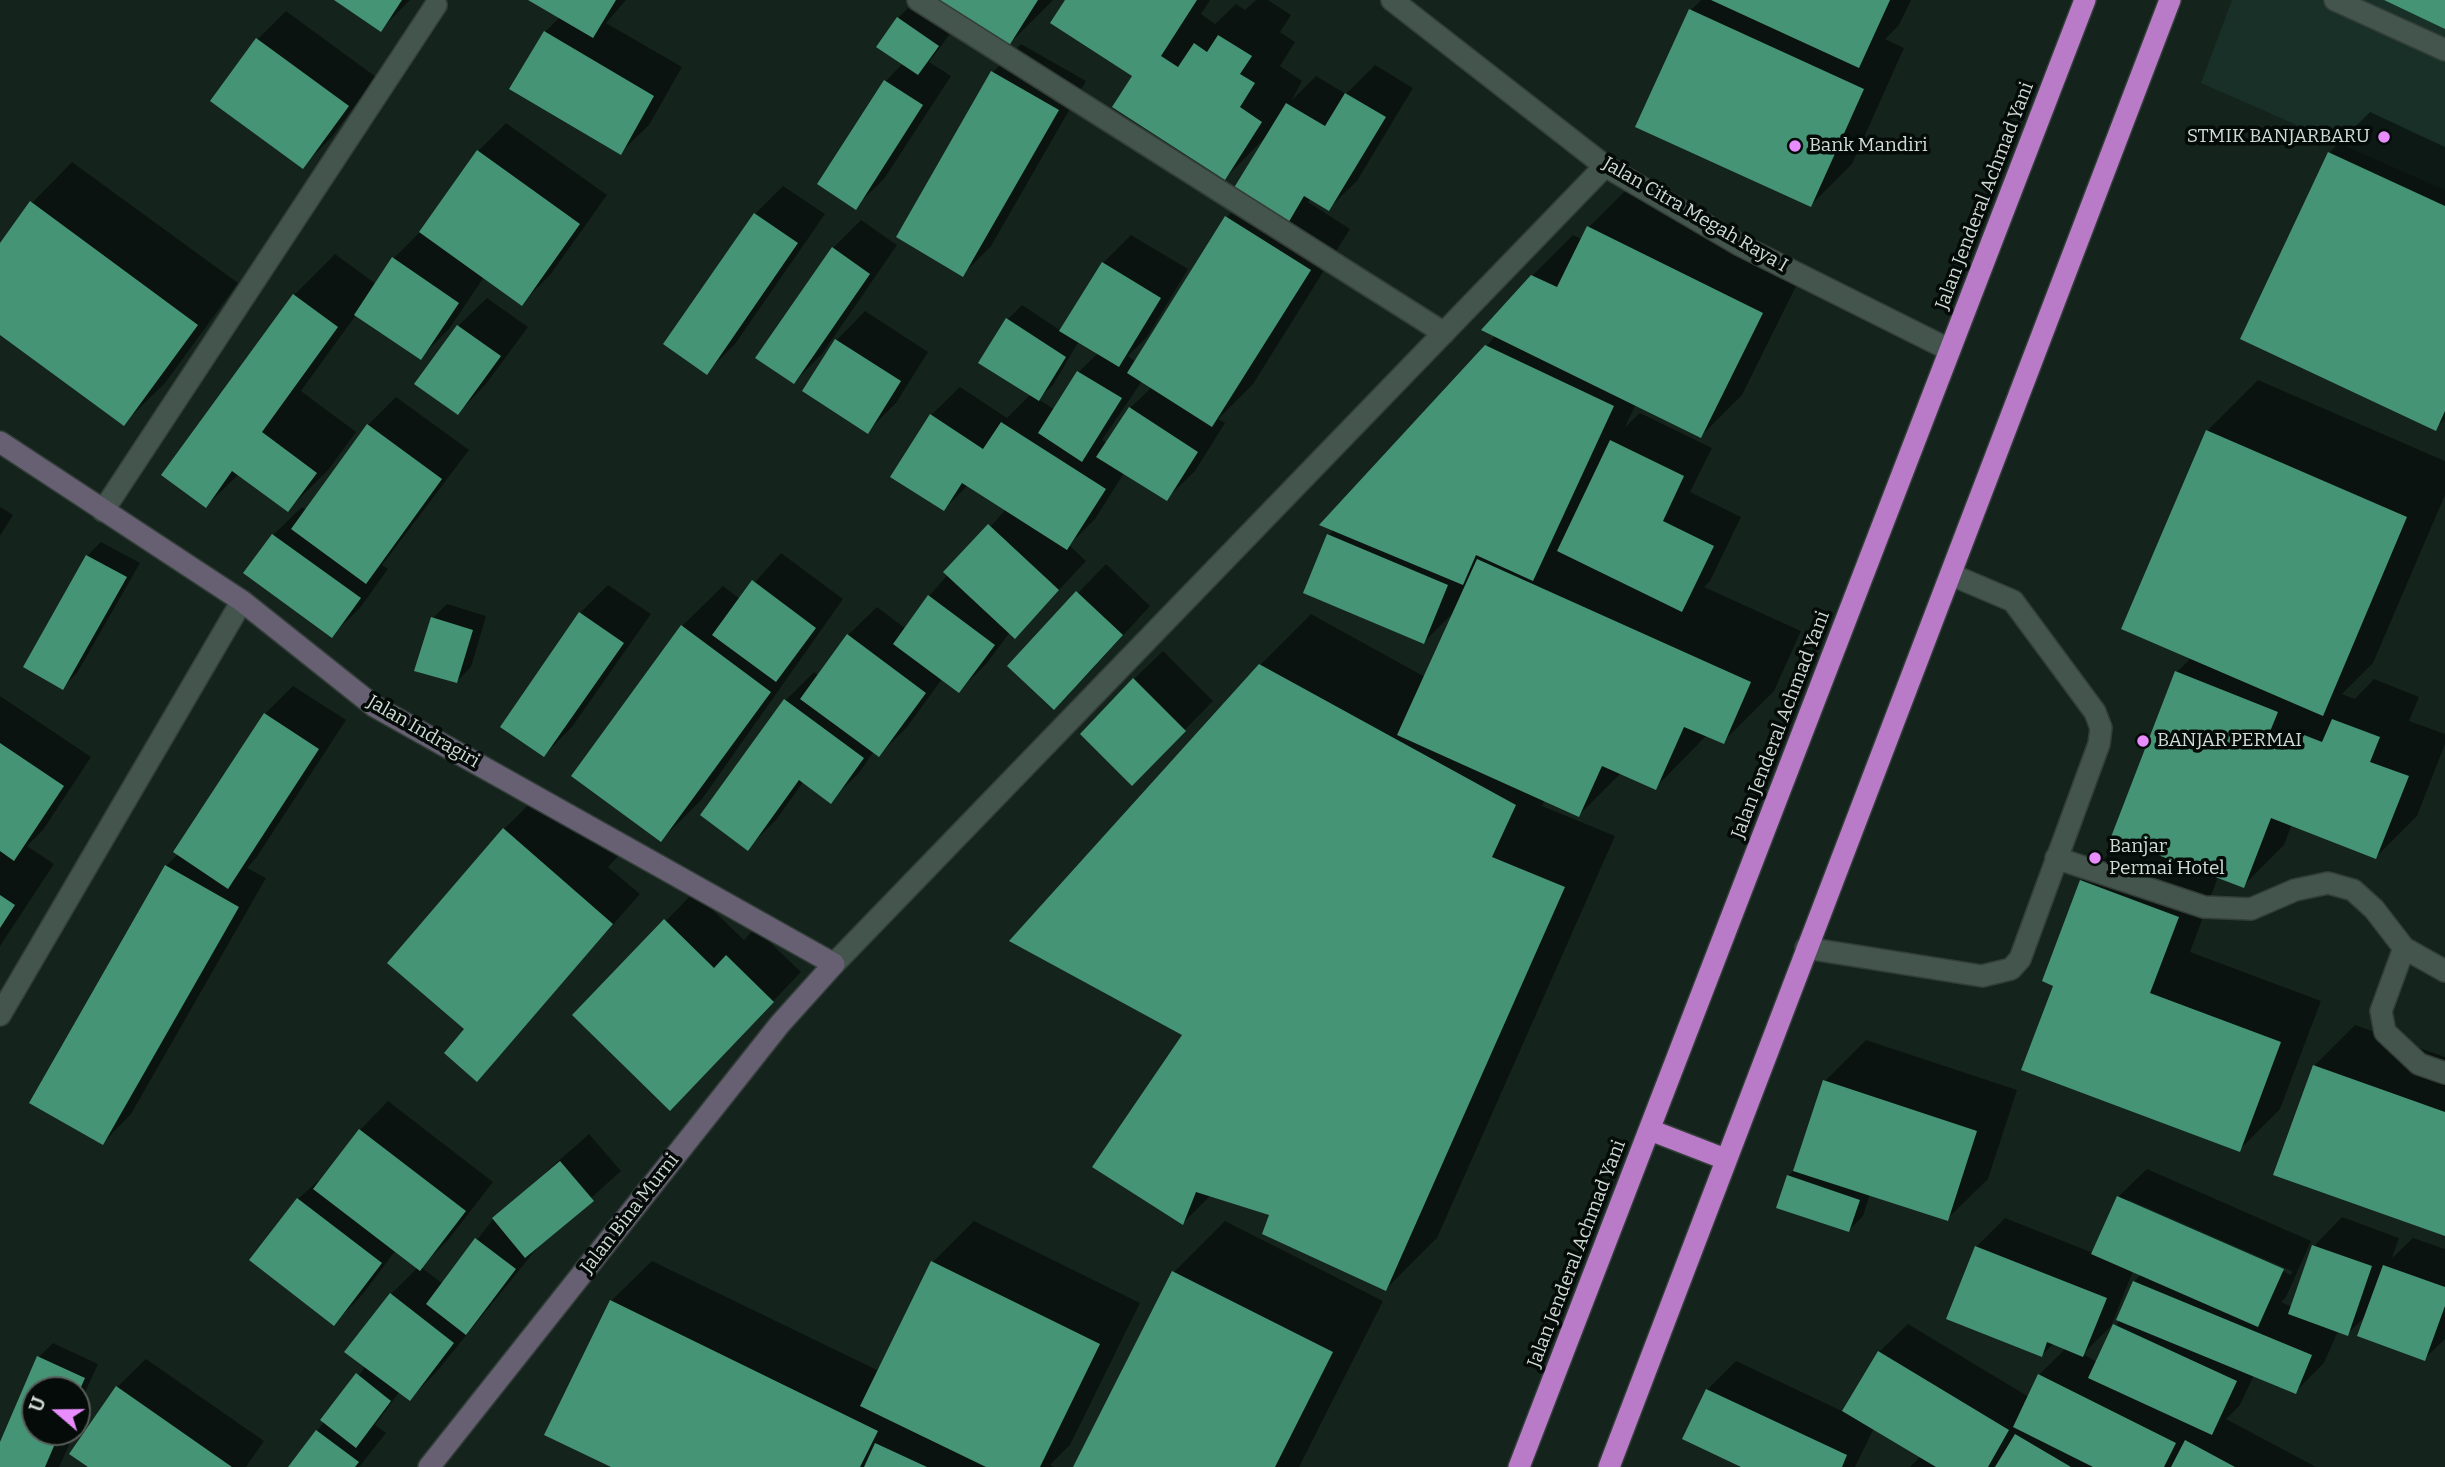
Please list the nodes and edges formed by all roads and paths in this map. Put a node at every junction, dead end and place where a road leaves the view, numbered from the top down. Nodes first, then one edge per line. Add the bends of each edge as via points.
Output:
1 (918, 0) edge
2 (1392, 0) edge
3 (2085, 0) edge
4 (2170, 0) edge
5 (2335, 0) edge
6 (436, 5) dead end
7 (2445, 50) edge
8 (1605, 166) junction
9 (1444, 333) junction
10 (1950, 350) junction
11 (0, 442) edge
12 (103, 511) junction
13 (1952, 575) junction
14 (242, 601) junction
15 (2056, 858) junction
16 (1806, 948) junction
17 (2404, 948) junction
18 (834, 964) junction
19 (2445, 971) edge
20 (0, 1016) edge
21 (2445, 1073) edge
22 (1650, 1130) junction
23 (1725, 1159) junction
24 (429, 1467) edge
25 (1520, 1467) edge
26 (1609, 1467) edge

1 - 9 street
2 - 8 street, Jalan Citra Megah Raya I
3 - 10 highway, Jalan Jenderal Achmad Yani
4 - 13 highway
5 - 7 street
6 - 12 street
8 - 9 street
8 - 10 street, Jalan Citra Megah Raya I via 1738,244
9 - 18 street
10 - 22 highway, Jalan Jenderal Achmad Yani
11 - 12 street, Jalan Indragiri
12 - 14 street, Jalan Indragiri
13 - 15 street via 2013,601 2095,712 2101,728
13 - 16 highway
14 - 18 street, Jalan Indragiri via 374,706
14 - 20 street
15 - 16 street via 2020,959 1999,974 1982,976
15 - 17 street via 2204,907 2252,909 2295,890 2328,883 2353,890
16 - 23 highway
17 - 19 street
17 - 21 street via 2381,1011 2385,1031 2419,1064
18 - 24 street, Jalan Bina Murni via 780,1024
22 - 23 highway
22 - 25 highway, Jalan Jenderal Achmad Yani
23 - 26 highway

